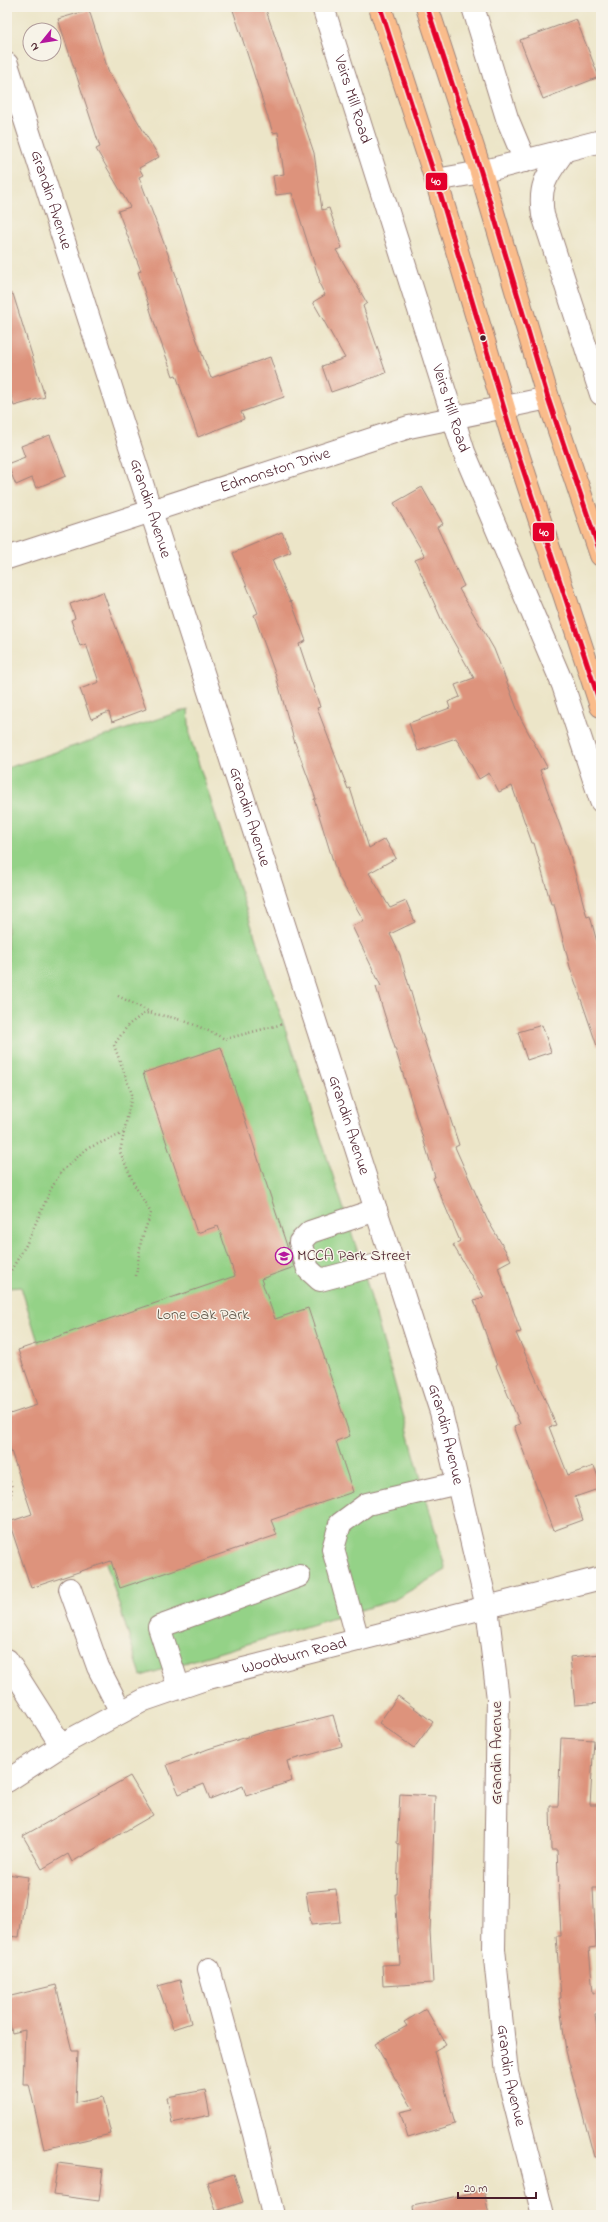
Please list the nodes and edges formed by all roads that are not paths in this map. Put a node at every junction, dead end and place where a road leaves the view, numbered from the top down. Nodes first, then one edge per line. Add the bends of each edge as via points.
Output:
1 (323, 7) edge
2 (380, 7) edge
3 (427, 7) edge
4 (473, 7) edge
5 (7, 64) edge
6 (601, 141) edge
7 (565, 150) junction
8 (525, 161) junction
9 (481, 172) junction
10 (436, 180) junction
11 (601, 394) edge
12 (548, 398) junction
13 (503, 408) junction
14 (452, 419) junction
15 (151, 511) junction
16 (601, 554) edge
17 (7, 558) edge
18 (601, 706) edge
19 (601, 801) edge
20 (376, 1210) junction
21 (392, 1261) junction
22 (458, 1483) junction
23 (299, 1576) dead end
24 (601, 1578) edge
25 (70, 1589) dead end
26 (487, 1607) junction
27 (358, 1640) junction
28 (7, 1660) edge
29 (179, 1688) junction
30 (121, 1712) junction
31 (62, 1745) junction
32 (7, 1781) edge
33 (209, 1969) dead end
34 (274, 2215) edge
35 (543, 2215) edge

1 - 14 street, Veirs Mill Road via 444,386
2 - 10 main road
3 - 9 main road
4 - 8 street via 507,118
5 - 15 street, Grandin Avenue
6 - 7 street
7 - 8 street
7 - 11 street via 550,172 540,199
8 - 9 street
9 - 10 street
9 - 12 main road
10 - 13 main road
12 - 13 street, Edmonston Drive
12 - 16 main road
13 - 14 street, Edmonston Drive
13 - 18 main road
14 - 15 street, Edmonston Drive via 409,427
14 - 19 street, Veirs Mill Road via 563,685
15 - 17 street, Edmonston Drive
15 - 20 street, Grandin Avenue
20 - 21 street, Grandin Avenue
20 - 21 street via 310,1232 300,1242 308,1269 320,1280
21 - 22 street, Grandin Avenue via 441,1412
22 - 26 street, Grandin Avenue
22 - 27 street via 367,1504 340,1524 332,1549
23 - 29 street via 159,1627
24 - 26 street, Woodburn Road
25 - 30 street via 98,1666
26 - 27 street, Woodburn Road
26 - 35 street, Grandin Avenue via 498,1699 494,1949 507,2073
27 - 29 street, Woodburn Road via 208,1678
28 - 31 street
29 - 30 street, Woodburn Road via 144,1700
30 - 31 street, Woodburn Road
31 - 32 street, Woodburn Road
33 - 34 street

